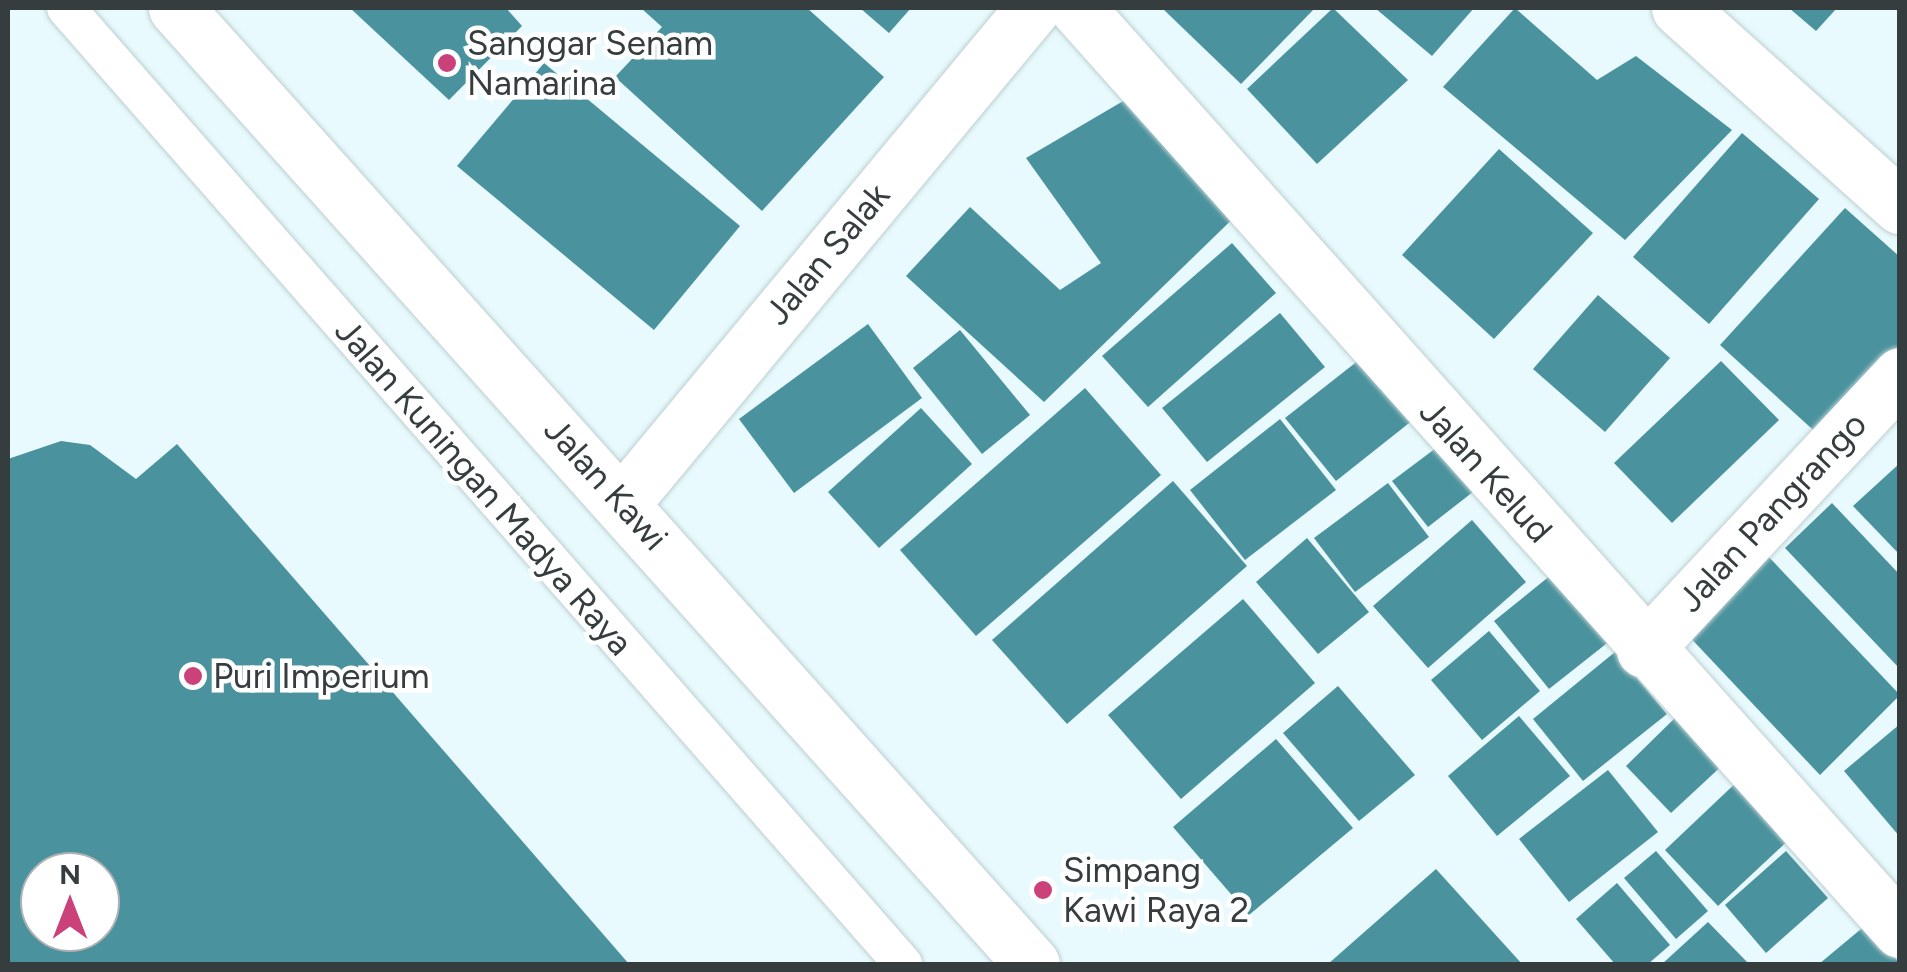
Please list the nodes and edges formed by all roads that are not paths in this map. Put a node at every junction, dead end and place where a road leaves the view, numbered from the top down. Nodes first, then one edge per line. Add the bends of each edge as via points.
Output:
1 (66, 8) edge
2 (176, 8) edge
3 (1033, 8) edge
4 (1078, 8) edge
5 (1679, 8) edge
6 (1900, 206) edge
7 (1900, 374) edge
8 (622, 502) junction
9 (1644, 650) junction
10 (1900, 930) edge
11 (904, 964) edge
12 (1032, 964) edge

1 - 11 lane, Jalan Kuningan Madya Raya
2 - 8 street, Jalan Kawi
3 - 8 street, Jalan Salak
4 - 9 street, Jalan Kelud
5 - 6 street
7 - 9 street, Jalan Pangrango
8 - 12 street, Jalan Kawi
9 - 10 street, Jalan Kelud

